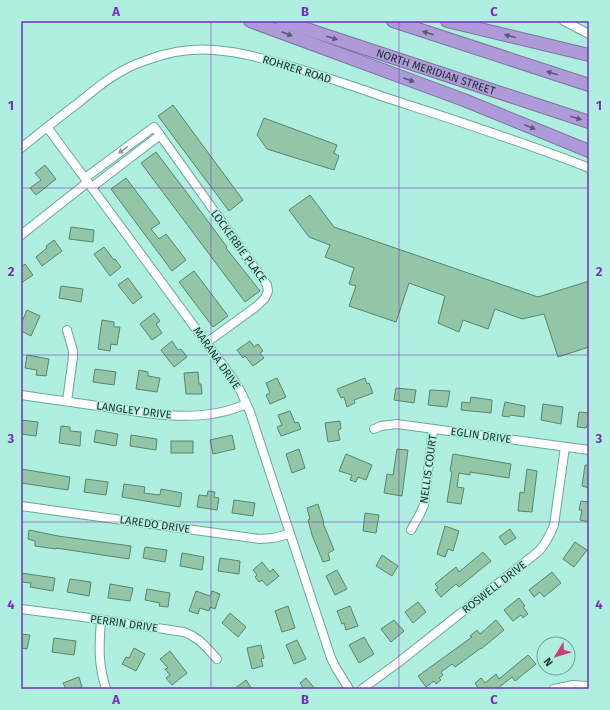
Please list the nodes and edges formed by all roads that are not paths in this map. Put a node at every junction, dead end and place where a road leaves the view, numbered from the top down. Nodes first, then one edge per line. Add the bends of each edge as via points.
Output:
1 (250, 21) edge
2 (282, 21) edge
3 (393, 21) edge
4 (447, 21) edge
5 (564, 21) edge
6 (589, 34) edge
7 (589, 55) edge
8 (589, 85) edge
9 (589, 122) edge
10 (48, 127) junction
11 (160, 135) junction
12 (21, 148) edge
13 (589, 151) edge
14 (589, 168) edge
15 (88, 182) junction
16 (21, 235) edge
17 (67, 330) dead end
18 (206, 343) junction
19 (21, 395) edge
20 (67, 401) junction
21 (246, 404) junction
22 (374, 429) dead end
23 (433, 429) junction
24 (565, 447) junction
25 (589, 450) edge
26 (21, 506) edge
27 (411, 530) dead end
28 (289, 534) junction
29 (21, 609) edge
30 (101, 620) junction
31 (217, 659) dead end
32 (589, 686) edge
33 (106, 689) edge
34 (350, 689) edge
35 (362, 689) edge
36 (554, 689) edge

1 -> 13 highway via 464,100
2 -> 9 highway, NORTH MERIDIAN STREET
8 -> 3 highway
7 -> 4 highway
5 - 6 street
10 - 12 street, ROHRER ROAD
10 - 14 street, ROHRER ROAD via 124,69 149,59 186,50 213,50 255,56 304,70
10 - 15 street, MARANA DRIVE
11 - 15 street
11 -> 15 street, LOCKERBIE PLACE via 154,127
11 - 18 street, LOCKERBIE PLACE via 268,285 265,298 257,306
15 - 16 street
15 - 18 street, MARANA DRIVE
17 - 20 street via 73,357
18 - 21 street, MARANA DRIVE via 233,379
19 - 20 street, LANGLEY DRIVE
20 - 21 street, LANGLEY DRIVE via 144,413 196,416 210,415
21 - 28 street, MARANA DRIVE
22 - 23 street, EGLIN DRIVE via 397,424
23 - 24 street, EGLIN DRIVE
23 - 27 street, NELLIS COURT via 424,505
24 - 25 street, EGLIN DRIVE
24 - 35 street, ROSWELL DRIVE via 554,525 546,543
26 - 28 street, LAREDO DRIVE via 260,539
28 - 34 street, MARANA DRIVE via 331,658
29 - 30 street, PERRIN DRIVE
30 - 31 street, PERRIN DRIVE via 184,632 203,643
30 - 33 street via 99,656
32 - 36 street via 573,685

